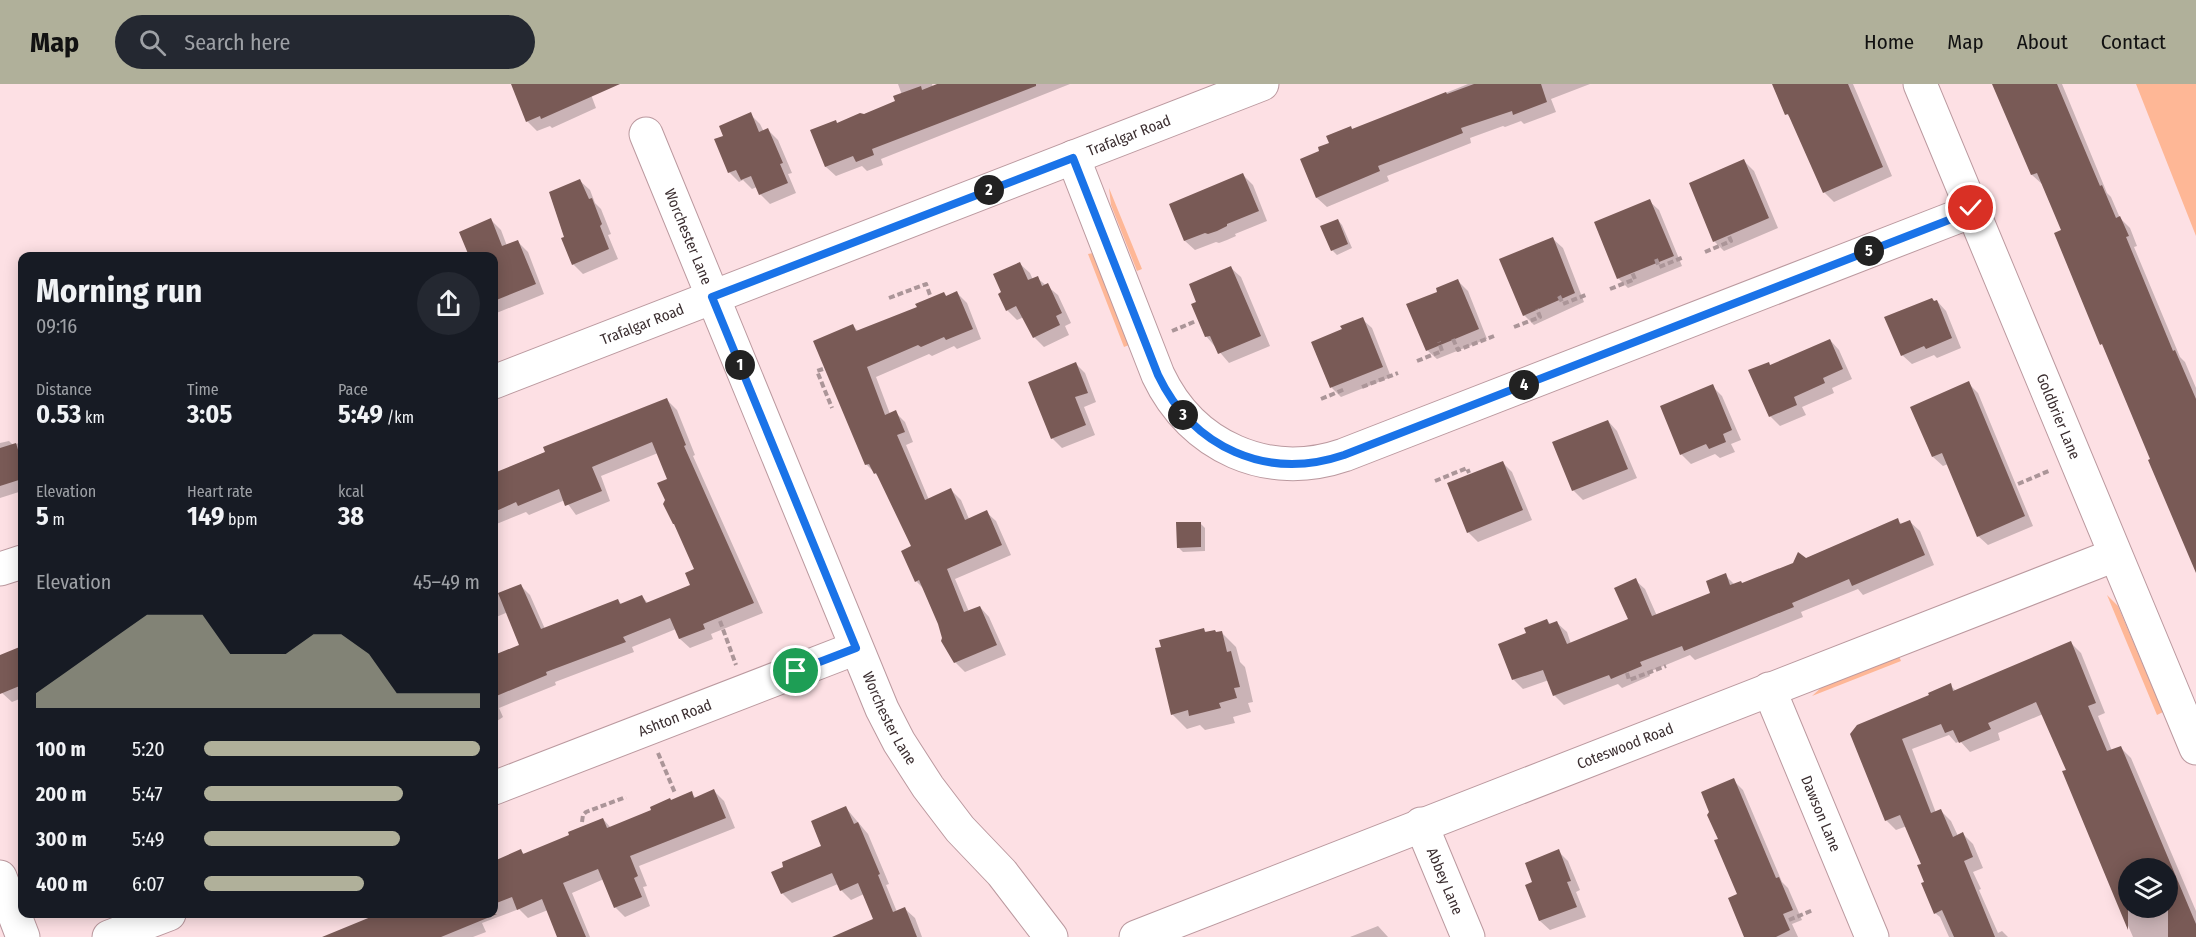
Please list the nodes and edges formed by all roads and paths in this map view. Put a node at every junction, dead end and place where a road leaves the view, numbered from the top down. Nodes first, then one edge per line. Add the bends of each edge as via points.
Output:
1 (1262, 84) edge
2 (1920, 84) edge
3 (646, 134) dead end
4 (1073, 158) junction
5 (1972, 211) junction
6 (1728, 234) dead end
7 (1705, 252) dead end
8 (1684, 257) dead end
9 (1656, 259) dead end
10 (1632, 272) dead end
11 (1610, 289) dead end
12 (1588, 294) dead end
13 (930, 295) dead end
14 (1559, 296) dead end
15 (712, 297) junction
16 (889, 298) dead end
17 (1536, 309) dead end
18 (1196, 321) dead end
19 (1514, 327) dead end
20 (1169, 332) dead end
21 (1494, 336) dead end
22 (1454, 339) dead end
23 (1439, 342) dead end
24 (1417, 362) dead end
25 (823, 369) dead end
26 (1398, 373) dead end
27 (498, 380) edge
28 (1362, 387) dead end
29 (1345, 389) dead end
30 (1321, 399) dead end
31 (832, 408) dead end
32 (2052, 469) dead end
33 (1469, 473) dead end
34 (1436, 481) dead end
35 (2018, 484) dead end
36 (2115, 555) junction
37 (18, 563) edge
38 (0, 569) edge
39 (720, 621) dead end
40 (856, 648) junction
41 (1666, 666) dead end
42 (1627, 673) dead end
43 (739, 674) dead end
44 (1769, 689) junction
45 (655, 744) dead end
46 (2196, 748) edge
47 (498, 786) edge
48 (675, 793) dead end
49 (626, 797) dead end
50 (582, 822) dead end
51 (1421, 825) junction
52 (0, 877) edge
53 (1813, 910) dead end
54 (159, 918) edge
55 (1789, 920) dead end
56 (23, 937) edge
57 (109, 937) edge
58 (1051, 937) edge
59 (1136, 937) edge
60 (1468, 937) edge
61 (1872, 937) edge

1 - 4 street, Trafalgar Road
2 - 5 street, Goldbrier Lane
3 - 15 street, Worchester Lane
4 - 5 street via 1158,375 1172,401 1194,427 1228,449 1284,464 1328,461
4 - 15 street, Trafalgar Road
5 - 36 street, Goldbrier Lane
6 - 7 path via 1731,241
8 - 9 path via 1659,267
10 - 11 path via 1635,279
12 - 14 path via 1563,304
13 - 16 path via 926,284
15 - 27 street, Trafalgar Road
15 - 40 street, Worchester Lane
17 - 19 path via 1540,317
18 - 20 path
21 - 22 path via 1458,350
23 - 24 path via 1442,351
25 - 31 path via 817,371
26 - 28 path
29 - 30 path
32 - 35 path
33 - 34 path via 1467,468
36 - 44 street, Coteswood Road
36 - 46 street, Goldbrier Lane
37 - 38 street
39 - 43 path
40 - 47 street, Ashton Road
40 - 58 street, Worchester Lane via 899,742 928,787
41 - 42 path via 1629,680
44 - 51 street, Coteswood Road
44 - 61 street, Dawson Lane
45 - 48 path
49 - 50 path via 586,812
51 - 59 street, Coteswood Road
51 - 60 street, Abbey Lane
52 - 56 street
53 - 55 path
54 - 57 street

